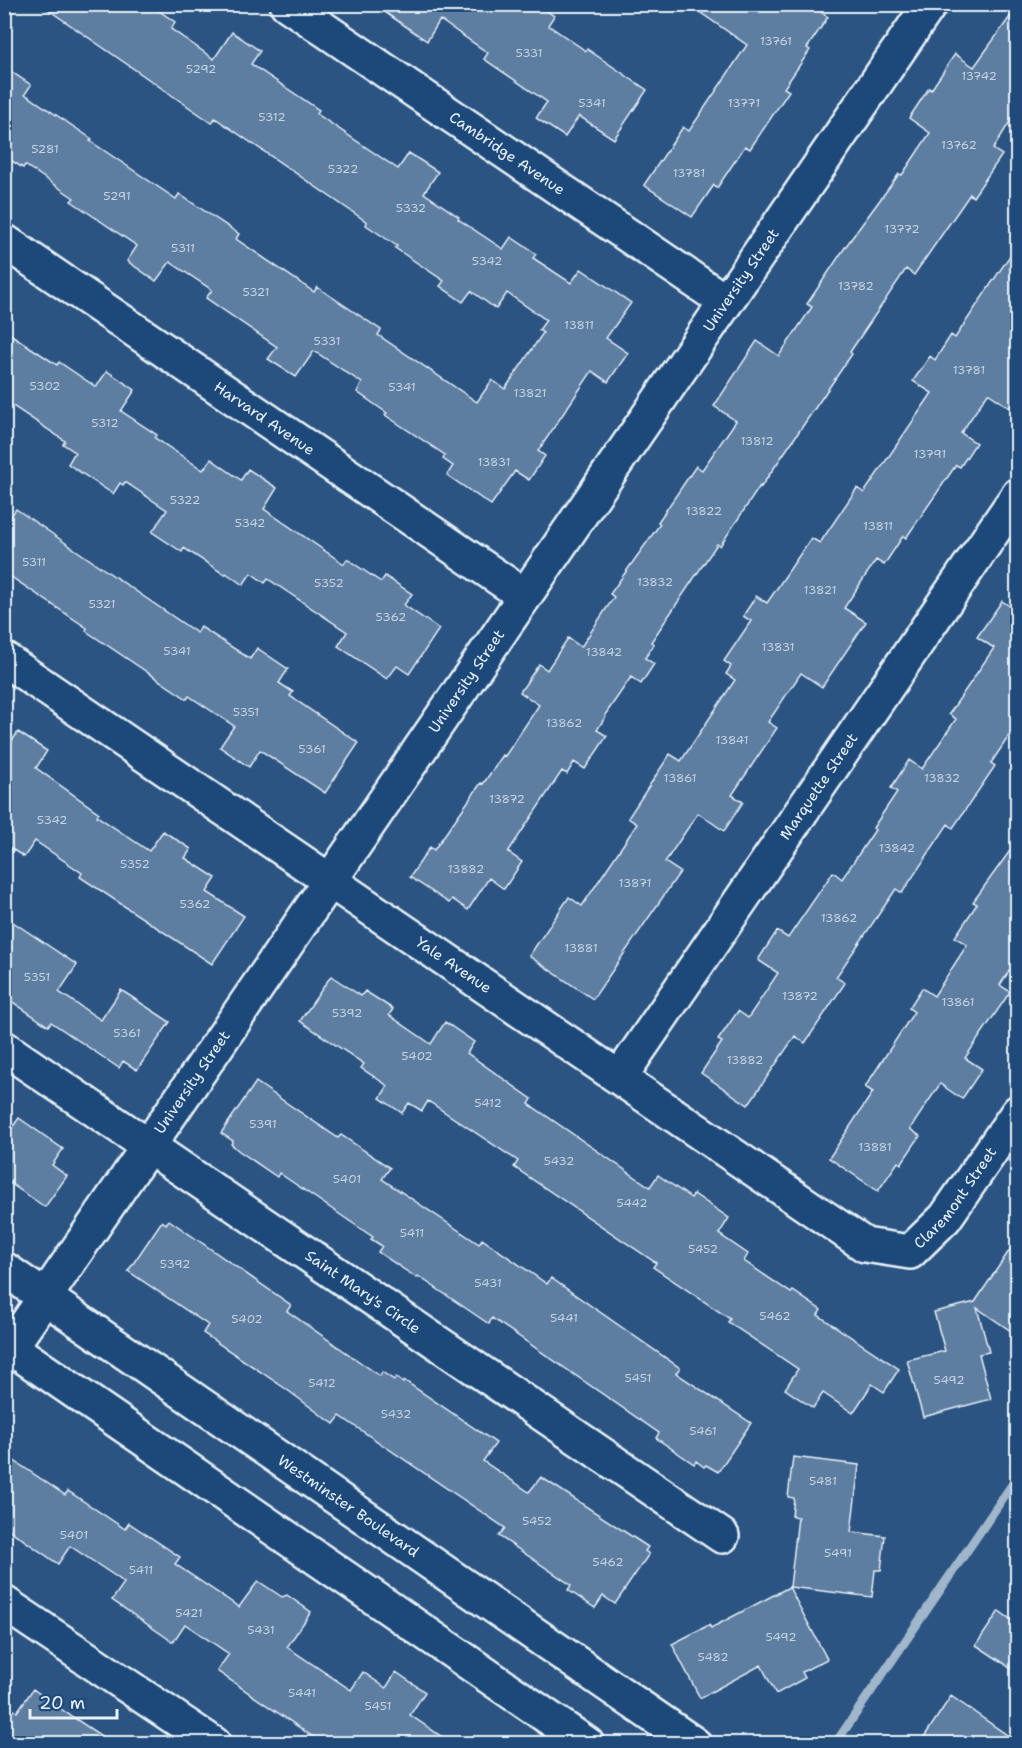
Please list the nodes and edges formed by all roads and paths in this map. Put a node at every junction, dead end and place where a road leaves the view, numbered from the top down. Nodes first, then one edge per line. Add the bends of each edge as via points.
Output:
1 (287, 4) edge
2 (919, 8) edge
3 (4, 242) edge
4 (726, 302) junction
5 (1017, 495) edge
6 (525, 596) junction
7 (4, 659) edge
8 (330, 881) junction
9 (4, 1048) edge
10 (620, 1077) junction
11 (1017, 1112) edge
12 (148, 1147) junction
13 (910, 1252) joint
14 (4, 1269) edge
15 (46, 1297) junction
16 (7, 1349) edge
17 (722, 1536) dead end
18 (4, 1603) edge
19 (214, 1743) edge
20 (587, 1743) edge
21 (694, 1743) edge

1 - 4 street, Cambridge Avenue
2 - 4 street, University Street
3 - 6 street, Harvard Avenue
4 - 6 street, University Street
5 - 10 street, Marquette Street
6 - 8 street, University Street
7 - 8 street, Yale Avenue
8 - 10 street, Yale Avenue
8 - 12 street, University Street
9 - 12 street, Saint Mary's Circle
10 - 13 street, Yale Avenue via 865,1245
11 - 13 street, Claremont Street via 945,1218
12 - 15 street, University Street
12 - 17 street, Saint Mary's Circle
14 - 15 street, Westminster Boulevard
15 - 16 street, University Street
15 - 21 street, Westminster Boulevard
16 - 20 street
18 - 19 street

